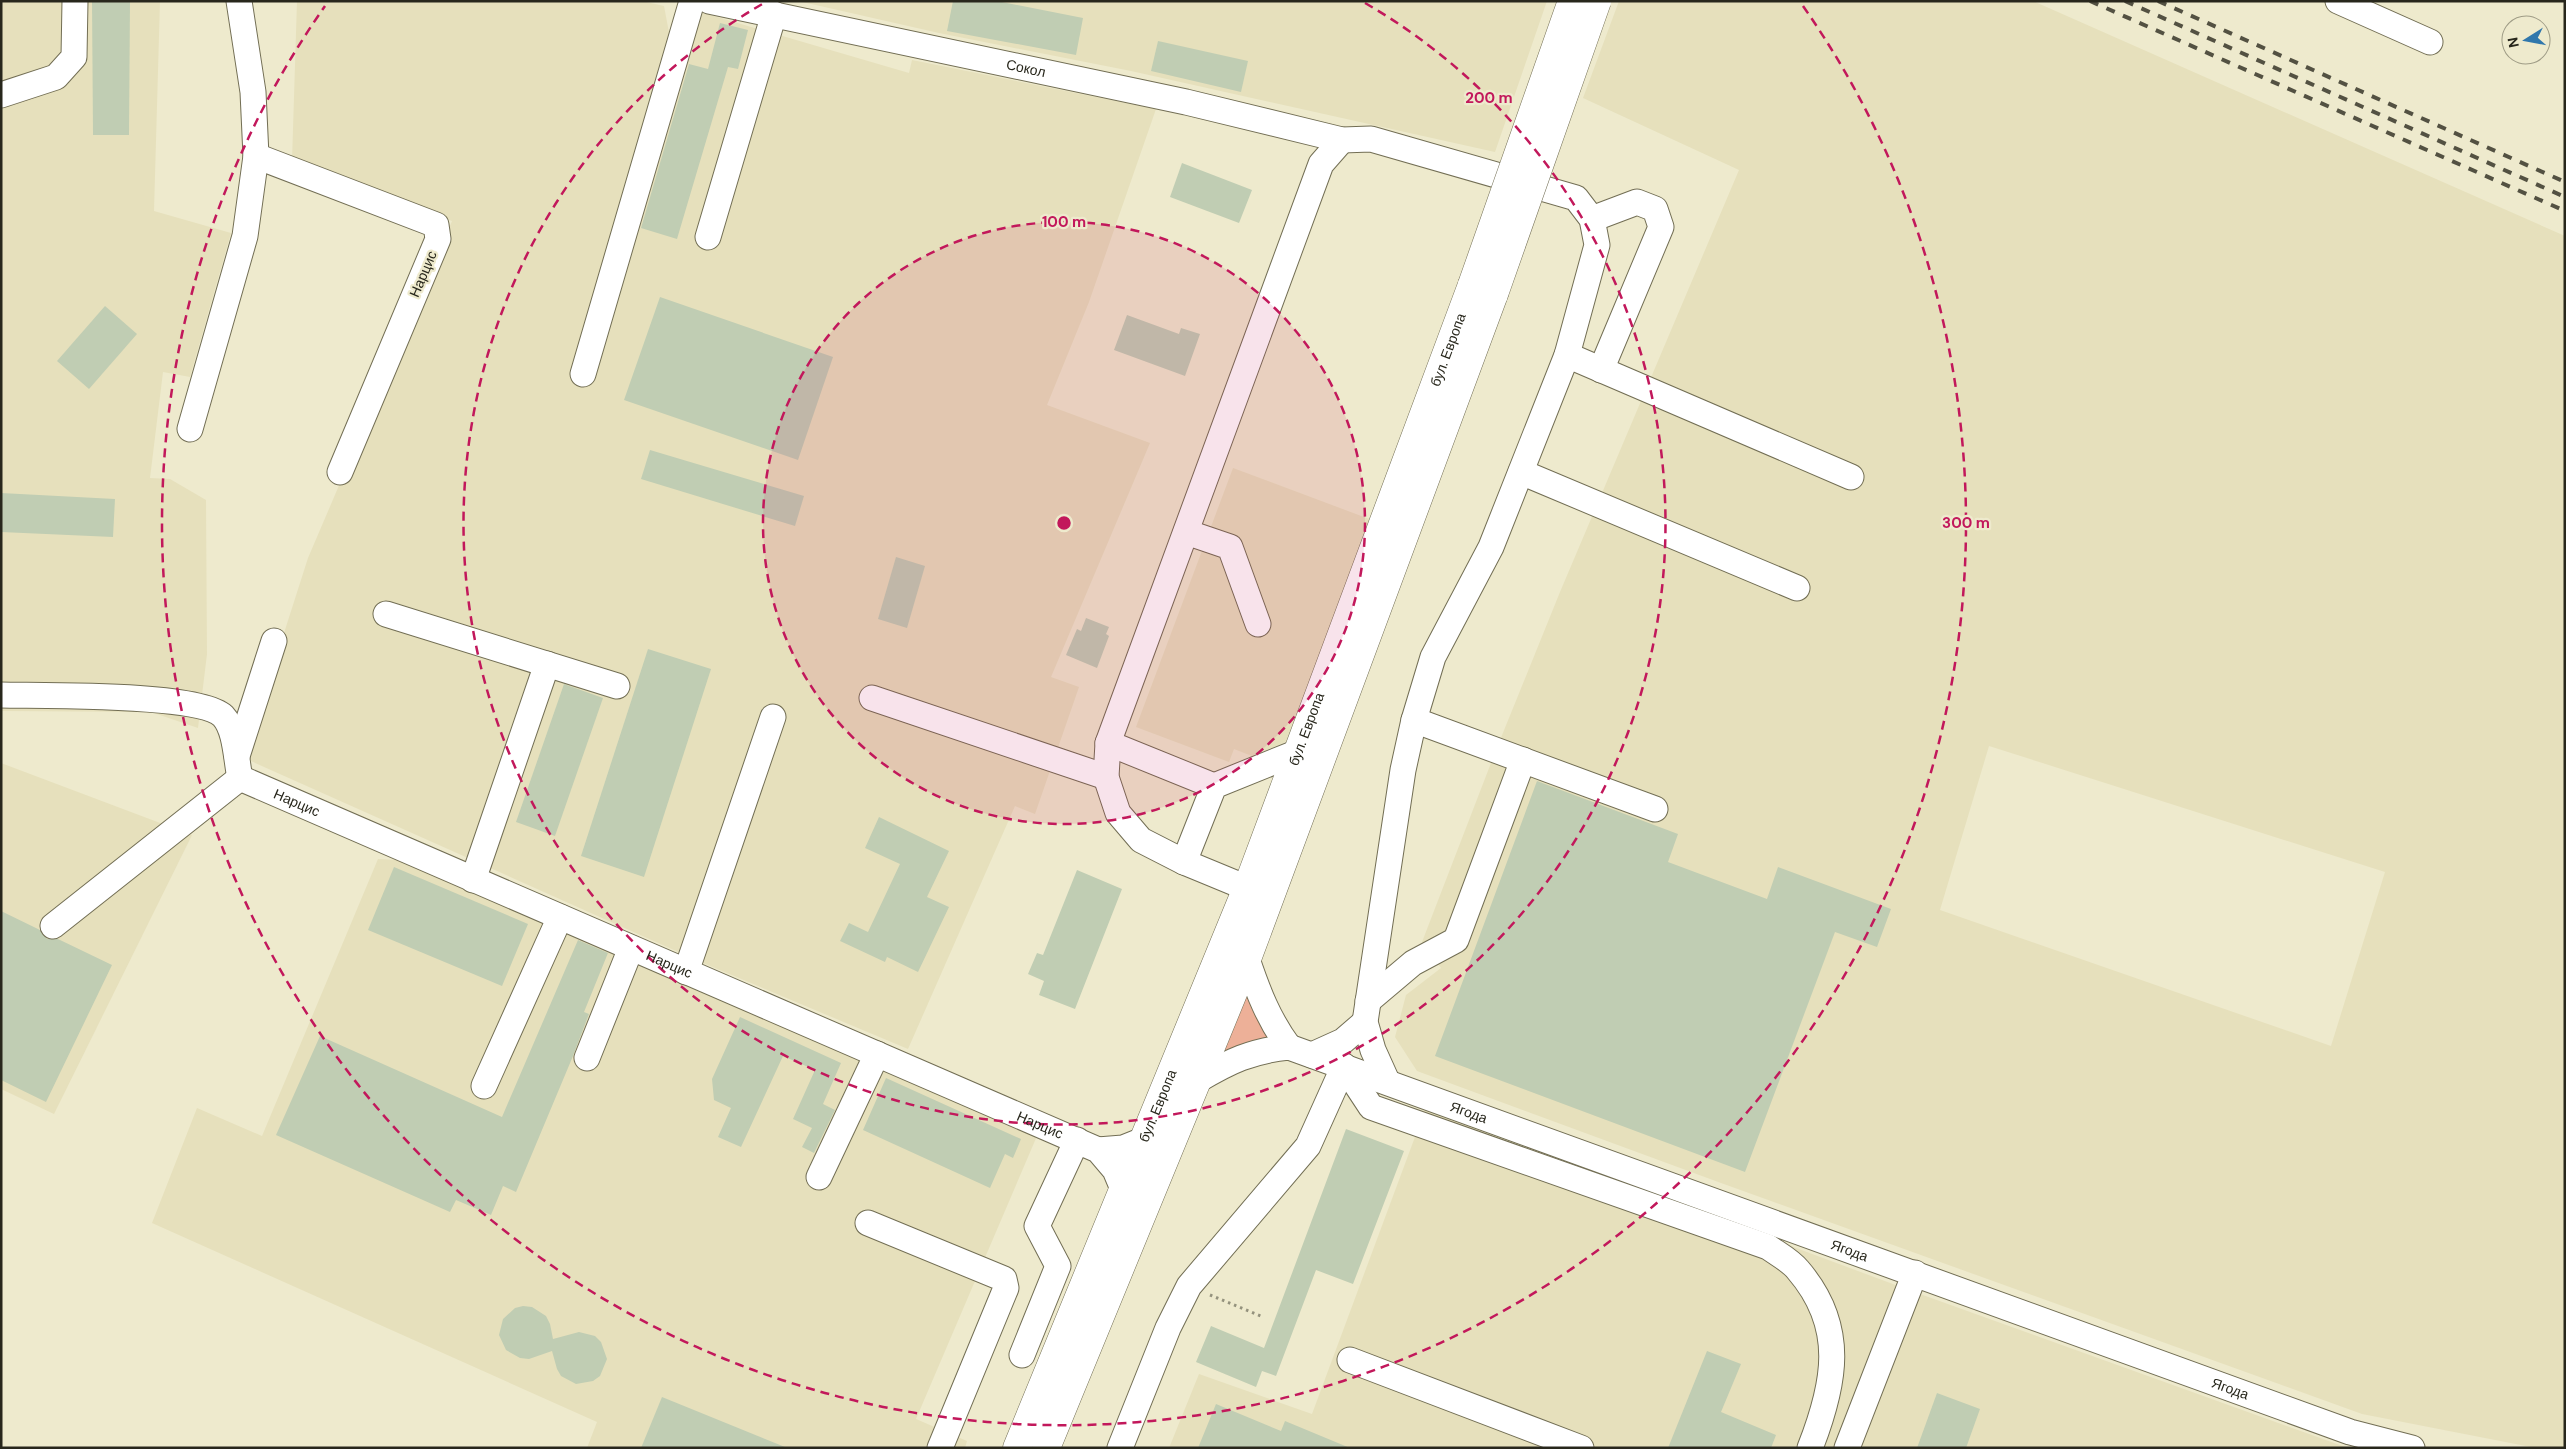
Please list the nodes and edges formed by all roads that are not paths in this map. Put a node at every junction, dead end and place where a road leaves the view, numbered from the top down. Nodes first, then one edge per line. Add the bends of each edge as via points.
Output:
1 (75, 1) edge
2 (239, 1) edge
3 (692, 1) edge
4 (710, 1) edge
5 (1572, 1) edge
6 (1597, 1) edge
7 (2338, 1) edge
8 (774, 14) junction
9 (2430, 42) dead end
10 (1, 95) edge
11 (1342, 140) junction
12 (256, 156) junction
13 (1592, 219) junction
14 (708, 237) dead end
15 (1483, 290) junction
16 (1567, 355) junction
17 (1601, 370) junction
18 (583, 374) dead end
19 (190, 429) dead end
20 (340, 472) dead end
21 (1521, 472) junction
22 (1851, 476) dead end
23 (1186, 532) junction
24 (1797, 588) dead end
25 (386, 614) dead end
26 (1258, 624) dead end
27 (274, 641) dead end
28 (547, 664) junction
29 (617, 686) dead end
30 (1, 695) edge
31 (872, 698) dead end
32 (773, 717) dead end
33 (1414, 720) junction
34 (1108, 743) junction
35 (1298, 752) junction
36 (1523, 760) junction
37 (238, 768) junction
38 (1106, 777) junction
39 (1214, 786) junction
40 (1655, 809) dead end
41 (1184, 862) junction
42 (473, 880) junction
43 (1247, 888) junction
44 (560, 917) junction
45 (53, 926) dead end
46 (631, 948) junction
47 (1247, 959) junction
48 (686, 972) junction
49 (1367, 1011) junction
50 (1289, 1047) junction
51 (877, 1054) junction
52 (1312, 1055) junction
53 (587, 1058) dead end
54 (1344, 1066) junction
55 (1198, 1080) junction
56 (1388, 1081) junction
57 (484, 1086) dead end
58 (1143, 1140) junction
59 (1087, 1145) junction
60 (819, 1177) dead end
61 (1122, 1189) junction
62 (868, 1223) dead end
63 (1915, 1272) junction
64 (984, 1342) junction
65 (1022, 1355) junction
66 (1350, 1360) dead end
67 (1052, 1366) junction
68 (940, 1448) edge
69 (1017, 1448) edge
70 (1046, 1448) edge
71 (1120, 1448) edge
72 (1581, 1448) edge
73 (1810, 1448) edge
74 (1848, 1448) edge
75 (2412, 1448) edge

1 - 10 street via 74,57 56,77
2 - 12 street via 252,92
3 - 18 street
4 - 8 street, Сокол
5 - 15 main road, бул. Европа, bridge
6 - 15 main road, бул. Европа, bridge
7 - 9 street
8 - 11 street, Сокол via 1186,102
8 - 14 street
11 - 13 street, Сокол via 1371,139 1576,198
11 - 23 street via 1321,164
12 - 19 street via 245,236
12 - 20 street, Нарцис via 436,225 438,239
13 - 16 street via 1598,245
13 - 17 street via 1638,202 1655,208 1661,227
15 - 35 main road, бул. Европа
15 - 47 main road, бул. Европа
16 - 17 street
16 - 21 street
17 - 22 street
21 - 24 street
21 - 33 street via 1491,547 1433,657
23 - 26 street via 1230,547
23 - 34 street
25 - 28 street
27 - 37 street
28 - 29 street
28 - 42 street
30 - 37 street via 171,700 201,706 222,716 231,731
31 - 38 street
32 - 48 street
33 - 36 street
33 - 49 street via 1403,770
34 - 38 street
34 - 39 street
35 - 39 street
35 - 43 main road, бул. Европа
36 - 40 street
36 - 49 street via 1456,940 1413,963
37 - 42 street, Нарцис
37 - 45 street
38 - 41 street via 1118,812 1141,840
39 - 41 street
41 - 43 street
42 - 44 street, Нарцис
43 - 58 main road, бул. Европа
44 - 46 street, Нарцис
44 - 57 street
46 - 48 street, Нарцис
46 - 53 street
47 - 50 street via 1261,1002
47 - 55 main road, бул. Европа
48 - 51 street, Нарцис
49 - 52 street via 1343,1041
49 - 56 street via 1373,1050
50 - 52 street, Ягода
50 - 55 street via 1261,1050 1231,1060
51 - 59 street, Нарцис
51 - 60 street
52 - 54 street, Ягода
54 - 56 street, Ягода
54 - 71 street via 1308,1146 1189,1286 1168,1328
54 - 73 street via 1371,1107 1768,1247 1797,1269 1814,1292 1826,1317 1831,1347 1831,1378 1825,1409
55 - 70 main road, бул. Европа
56 - 63 street, Ягода
58 - 59 street via 1123,1148
58 - 61 main road, бул. Европа
59 - 61 street via 1115,1170
59 - 65 street via 1038,1226 1058,1266
61 - 67 main road, бул. Европа
62 - 64 street via 1004,1279 1006,1288
63 - 74 street
63 - 75 street, Ягода via 2350,1432
64 - 65 street
64 - 68 street
65 - 67 street
66 - 72 street
67 - 69 main road, бул. Европа

